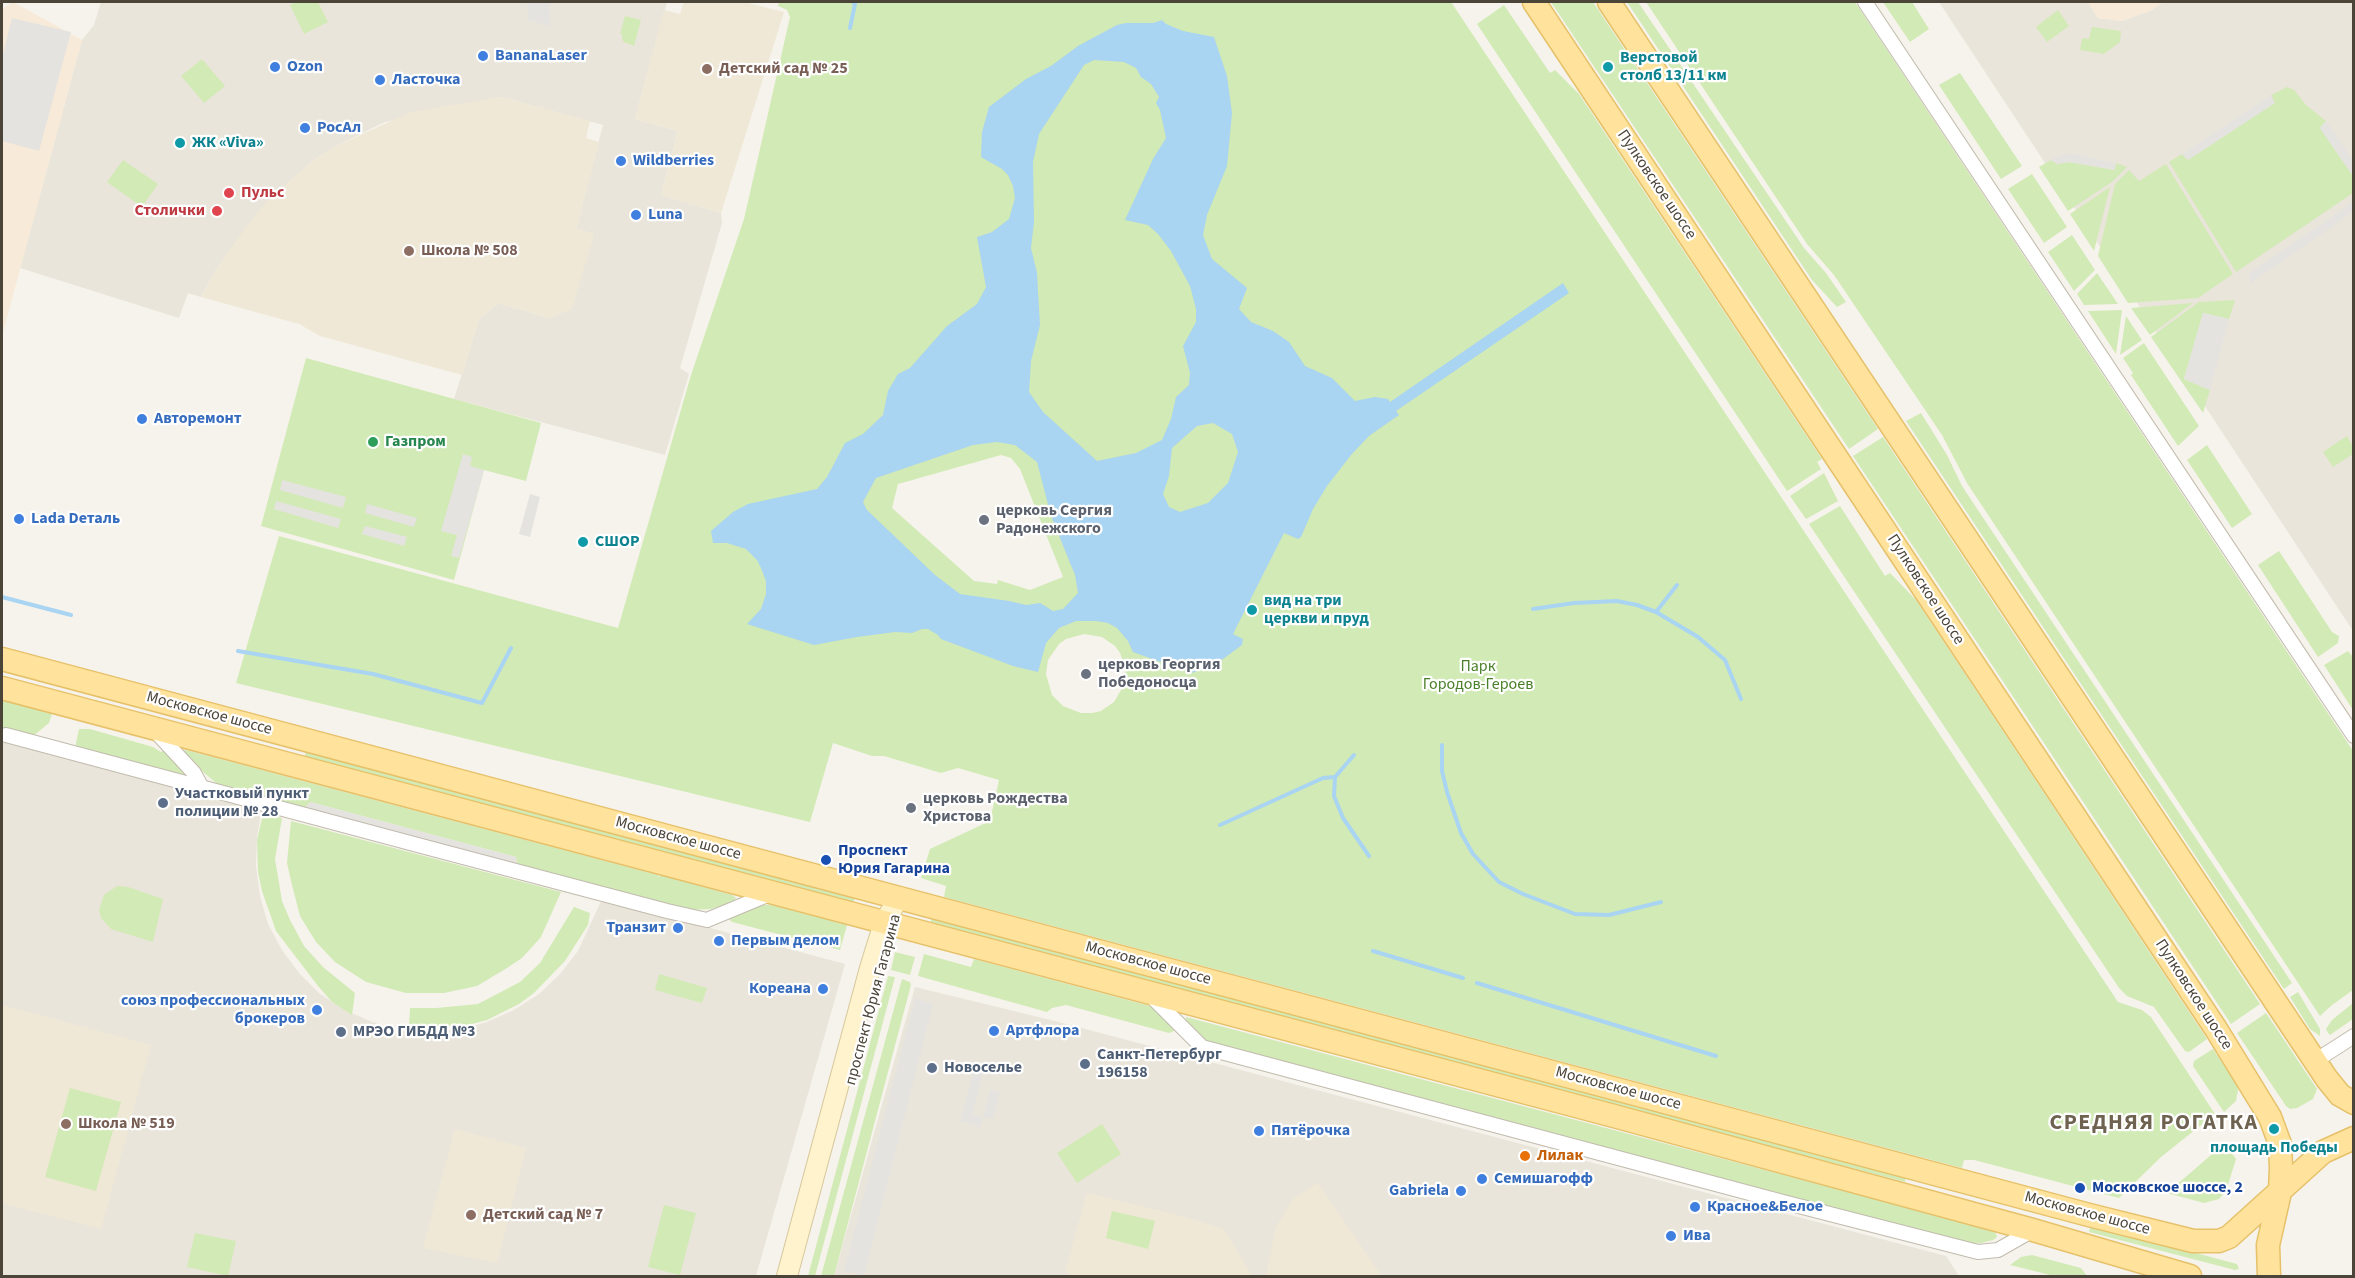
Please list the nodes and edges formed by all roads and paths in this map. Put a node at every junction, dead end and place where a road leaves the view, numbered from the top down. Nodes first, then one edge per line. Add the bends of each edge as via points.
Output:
1 (1534, 2) edge
2 (1609, 2) edge
3 (1865, 2) edge
4 (2, 659) edge
5 (2, 688) edge
6 (155, 730) junction
7 (6, 735) dead end
8 (2354, 736) edge
9 (201, 786) junction
10 (772, 893) junction
11 (899, 897) junction
12 (890, 925) junction
13 (1148, 993) junction
14 (2354, 1036) edge
15 (2315, 1061) junction
16 (2354, 1103) edge
17 (2354, 1137) edge
18 (1929, 1172) junction
19 (2280, 1192) junction
20 (1923, 1200) junction
21 (2033, 1230) junction
22 (788, 1276) edge
23 (801, 1276) edge
24 (2190, 1276) edge
25 (2269, 1276) edge

1 - 19 main road, Пулковское шоссе via 2221,1037 2276,1128
2 - 15 main road
3 - 8 street
4 - 11 main road, Московское шоссе
5 - 6 main road, Московское шоссе
6 - 9 street
6 - 10 main road, Московское шоссе
7 - 9 street
9 - 10 street via 706,920
10 - 12 main road, Московское шоссе
11 - 12 main road, проспект Юрия Гагарина
11 - 18 main road, Московское шоссе
12 - 13 main road, Московское шоссе
12 - 22 main road, проспект Юрия Гагарина
12 - 23 main road, проспект Юрия Гагарина via 882,971
13 - 20 main road, Московское шоссе
13 - 21 street via 1202,1047 1213,1050 1978,1252 1998,1250
14 - 15 street
15 - 16 main road via 2340,1095
17 - 19 main road via 2323,1152
18 - 19 main road, Московское шоссе via 2151,1231 2207,1242 2219,1241 2238,1231
18 - 20 main road
19 - 25 main road via 2268,1245
20 - 21 main road, Московское шоссе
21 - 24 main road, Московское шоссе

